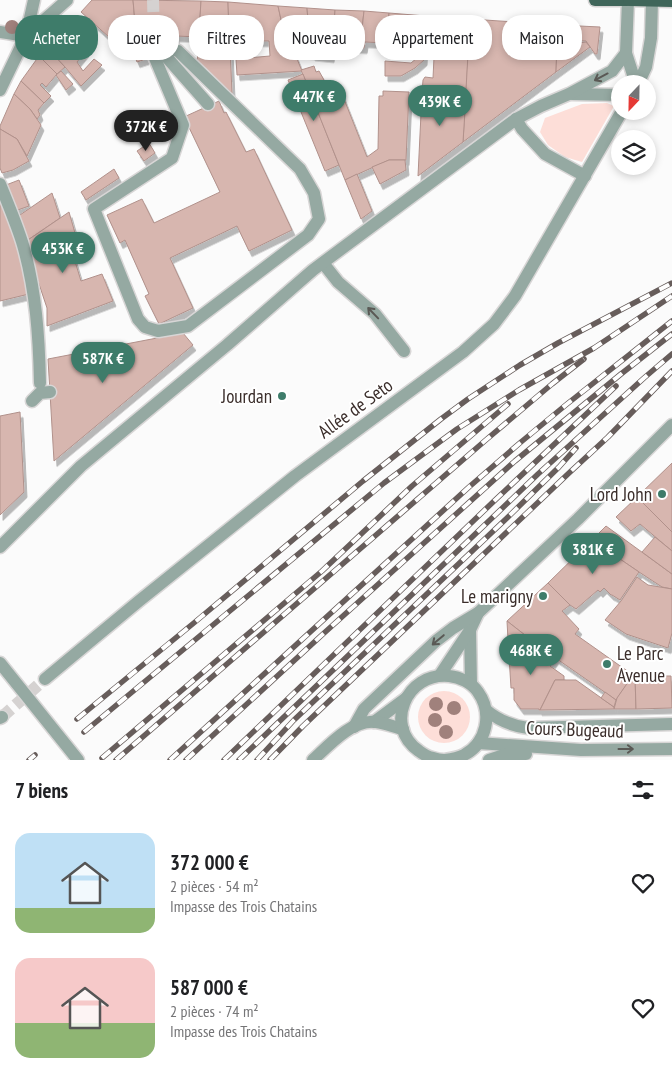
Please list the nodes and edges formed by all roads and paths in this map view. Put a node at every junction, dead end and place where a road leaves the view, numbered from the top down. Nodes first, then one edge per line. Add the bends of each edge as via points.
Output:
1 (34, 0) edge
2 (67, 0) edge
3 (594, 0) edge
4 (611, 0) edge
5 (628, 0) edge
6 (652, 0) edge
7 (672, 1) edge
8 (31, 15) edge
9 (50, 15) edge
10 (0, 32) edge
11 (15, 34) edge
12 (155, 39) joint
13 (626, 53) junction
14 (15, 59) edge
15 (172, 60) edge
16 (634, 75) edge
17 (642, 75) edge
18 (0, 90) edge
19 (569, 94) junction
20 (611, 95) edge
21 (208, 104) dead end
22 (516, 119) junction
23 (617, 120) edge
24 (586, 176) junction
25 (0, 184) edge
26 (323, 263) junction
27 (404, 351) dead end
28 (40, 382) dead end
29 (50, 392) dead end
30 (32, 402) dead end
31 (672, 425) edge
32 (0, 546) edge
33 (478, 613) junction
34 (470, 630) junction
35 (0, 663) edge
36 (440, 675) junction
37 (45, 679) tunnel mouth
38 (471, 684) junction
39 (405, 699) junction
40 (486, 710) junction
41 (374, 722) junction
42 (672, 724) edge
43 (354, 727) junction
44 (403, 729) junction
45 (478, 743) junction
46 (672, 749) edge
47 (580, 750) junction
48 (425, 757) edge
49 (451, 759) edge
50 (78, 760) edge
51 (313, 760) edge
52 (489, 760) edge

1 - 8 street
2 - 9 street
3 - 4 main road
4 - 5 main road
5 - 6 main road
5 - 13 street
6 - 7 main road
6 - 17 street via 651,38
10 - 11 street
12 - 12 street via 178,50 300,169 314,193 319,219 308,234 188,326 158,331 145,328 138,319 94,209 172,158 182,125 152,51
13 - 16 street
13 -> 19 street via 612,71
14 - 18 street
15 - 21 street
19 - 20 street
19 - 22 street
22 - 24 street via 545,154
22 - 26 street
23 - 24 street, Allée de Seto
24 - 37 street, Allée de Seto via 515,296 494,324 463,352 295,476
25 - 28 street via 23,245 35,299
27 -> 26 street via 375,314 338,282
26 - 32 street via 81,466
29 - 30 street via 40,393
31 - 33 street
33 - 34 street
33 -> 43 street via 436,641 364,709
34 - 36 street
34 - 38 street
35 - 50 street
36 - 38 street via 457,677
36 - 39 street via 418,684
38 - 40 street via 478,691
39 - 41 street
39 - 44 street via 401,716
40 - 42 street, Cours Bugeaud via 516,727 528,728
40 - 45 street via 484,731
41 - 43 street
41 - 44 street
43 - 51 street
44 - 48 street via 413,746
45 - 47 street, Cours Bugeaud
45 - 49 street via 472,750
47 -> 46 street, Cours Bugeaud
47 - 52 street via 507,754
48 - 49 street

